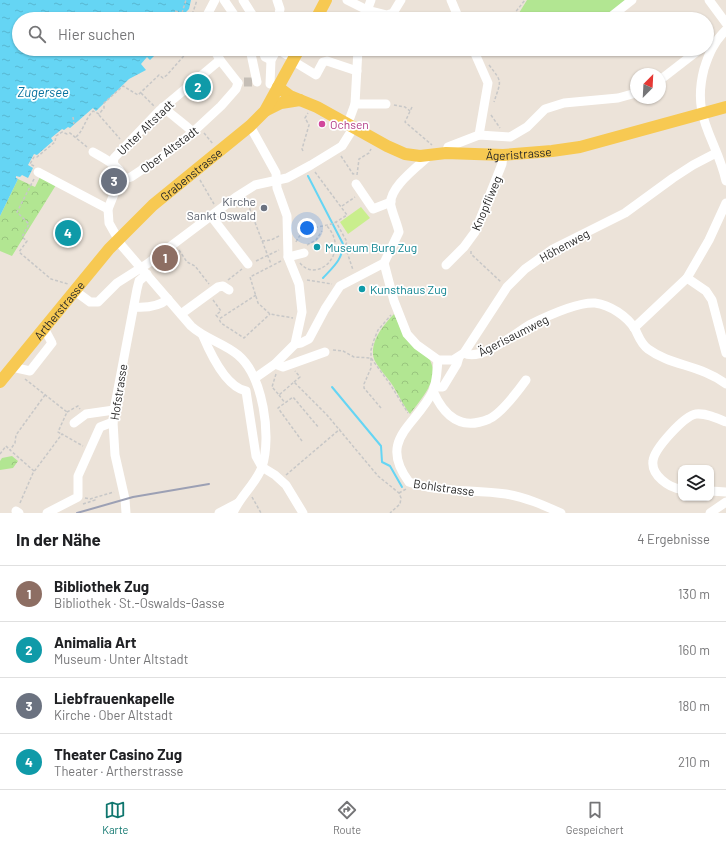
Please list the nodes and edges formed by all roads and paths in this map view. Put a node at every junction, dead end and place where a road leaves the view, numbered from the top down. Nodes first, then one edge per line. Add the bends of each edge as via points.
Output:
1 (186, 0) edge
2 (197, 0) edge
3 (215, 0) edge
4 (224, 0) edge
5 (243, 0) edge
6 (277, 0) edge
7 (326, 0) edge
8 (347, 0) edge
9 (371, 0) edge
10 (401, 0) edge
11 (451, 0) edge
12 (524, 0) edge
13 (632, 0) edge
14 (709, 0) edge
15 (367, 10) junction
16 (183, 12) edge
17 (193, 12) edge
18 (209, 12) edge
19 (232, 12) edge
20 (250, 12) edge
21 (279, 12) edge
22 (320, 12) edge
23 (375, 12) edge
24 (392, 12) edge
25 (456, 12) edge
26 (515, 12) edge
27 (617, 12) edge
28 (726, 23) edge
29 (726, 30) edge
30 (714, 43) edge
31 (183, 56) edge
32 (218, 56) edge
33 (250, 56) edge
34 (265, 56) edge
35 (274, 56) edge
36 (292, 56) edge
37 (295, 56) edge
38 (358, 56) edge
39 (476, 56) edge
40 (691, 56) edge
41 (707, 56) edge
42 (220, 60) junction
43 (271, 60) junction
44 (357, 71) junction
45 (666, 75) edge
46 (163, 78) junction
47 (166, 82) dead end
48 (248, 82) junction
49 (274, 85) junction
50 (142, 92) junction
51 (630, 94) edge
52 (300, 100) junction
53 (355, 104) junction
54 (386, 104) joint
55 (317, 107) junction
56 (412, 107) dead end
57 (726, 107) edge
58 (161, 109) junction
59 (491, 110) dead end
60 (265, 111) junction
61 (410, 111) junction
62 (701, 113) junction
63 (99, 114) junction
64 (73, 117) dead end
65 (74, 124) dead end
66 (351, 125) junction
67 (250, 126) junction
68 (196, 130) junction
69 (479, 135) junction
70 (503, 137) junction
71 (377, 141) junction
72 (83, 144) dead end
73 (126, 144) junction
74 (430, 144) dead end
75 (214, 146) dead end
76 (336, 150) junction
77 (303, 151) dead end
78 (92, 152) dead end
79 (446, 153) junction
80 (716, 153) junction
81 (503, 155) junction
82 (428, 156) junction
83 (113, 166) junction
84 (38, 172) dead end
85 (356, 173) junction
86 (316, 174) dead end
87 (200, 179) dead end
88 (122, 180) junction
89 (276, 180) junction
90 (726, 181) edge
91 (358, 187) junction
92 (251, 195) dead end
93 (391, 202) junction
94 (726, 203) edge
95 (341, 206) junction
96 (108, 209) junction
97 (214, 214) junction
98 (18, 215) dead end
99 (336, 222) junction
100 (327, 226) junction
101 (322, 231) dead end
102 (281, 235) dead end
103 (118, 239) junction
104 (262, 241) junction
105 (174, 244) junction
106 (296, 246) dead end
107 (474, 247) dead end
108 (295, 257) junction
109 (384, 263) junction
110 (248, 264) dead end
111 (272, 264) junction
112 (446, 265) dead end
113 (144, 271) junction
114 (356, 277) junction
115 (687, 278) junction
116 (316, 282) dead end
117 (323, 282) dead end
118 (503, 284) dead end
119 (213, 290) junction
120 (229, 290) dead end
121 (75, 291) junction
122 (256, 295) junction
123 (168, 299) junction
124 (214, 301) dead end
125 (134, 307) junction
126 (396, 309) junction
127 (181, 314) junction
128 (270, 314) junction
129 (220, 319) junction
130 (301, 319) junction
131 (722, 326) edge
132 (634, 328) junction
133 (204, 336) junction
134 (295, 344) junction
135 (325, 352) joint
136 (726, 353) edge
137 (462, 355) junction
138 (371, 358) junction
139 (438, 360) junction
140 (293, 368) dead end
141 (276, 369) junction
142 (255, 378) junction
143 (526, 380) dead end
144 (0, 382) edge
145 (29, 382) dead end
146 (294, 382) junction
147 (726, 384) edge
148 (434, 389) junction
149 (246, 391) junction
150 (259, 391) junction
151 (45, 395) junction
152 (279, 395) junction
153 (285, 403) junction
154 (381, 408) dead end
155 (114, 410) junction
156 (66, 412) junction
157 (86, 414) junction
158 (413, 418) junction
159 (113, 422) junction
160 (726, 422) edge
161 (74, 423) dead end
162 (319, 428) dead end
163 (340, 429) junction
164 (62, 434) junction
165 (302, 441) dead end
166 (10, 450) junction
167 (90, 450) junction
168 (0, 454) edge
169 (262, 467) junction
170 (34, 472) junction
171 (280, 480) junction
172 (678, 488) edge
173 (407, 489) dead end
174 (118, 491) junction
175 (714, 491) edge
176 (726, 492) edge
177 (399, 493) junction
178 (251, 496) dead end
179 (94, 498) junction
180 (90, 499) dead end
181 (726, 502) edge
182 (238, 503) junction
183 (82, 504) dead end
184 (126, 509) edge
185 (18, 512) edge
186 (47, 513) edge
187 (220, 513) edge
188 (233, 513) edge
189 (261, 513) edge
190 (303, 513) edge
191 (390, 513) edge
192 (561, 513) edge
193 (710, 513) edge

1 - 16 path
2 - 17 path
3 - 18 street
4 - 19 street
5 - 20 street
6 - 21 street
7 - 22 main road
8 - 15 street
9 - 15 street
10 - 24 street
11 - 25 street
12 - 26 path
13 - 27 street
14 - 28 street
15 - 23 street
29 - 30 street
31 - 46 path
32 - 42 street
33 - 48 street
34 - 43 street
35 - 43 street
36 - 49 main road
37 - 44 street via 316,75 326,61
38 - 44 street
39 - 69 street via 488,83
40 - 45 street
41 - 62 street via 699,99
42 - 48 street
42 - 58 street, Unter Altstadt
43 - 49 street
44 - 53 street
46 - 47 path
46 - 50 path via 159,75
48 - 49 street
48 - 68 street, Ober Altstadt via 236,89
49 - 52 main road, Ägeristrasse
49 - 60 main road
50 - 58 path
50 - 63 path via 138,95 123,86 104,103 104,108
51 - 70 street via 618,98 564,103 545,109 518,134
52 - 55 main road, Ägeristrasse
52 - 60 main road via 281,103
53 - 54 street
53 - 66 street
54 - 61 path via 405,107
55 - 66 main road, Ägeristrasse
55 - 77 path via 311,108 305,118 309,125
56 - 61 path
57 - 62 main road, Ägeristrasse
58 - 68 street
58 - 73 street, Unter Altstadt
59 - 70 path via 490,114 496,119
60 - 67 main road, Grabenstrasse
61 - 74 path via 405,122
62 - 80 street
62 - 81 main road, Ägeristrasse via 580,147
63 - 72 path via 93,111 76,137
63 - 73 path
64 - 65 path
66 - 71 main road, Ägeristrasse
66 - 76 street via 342,146
67 - 89 street via 276,173
67 - 103 main road, Grabenstrasse via 162,196
68 - 75 path
68 - 88 street, Ober Altstadt via 167,153 131,177
69 - 70 street
69 - 79 street via 448,147
71 - 82 main road, Ägeristrasse via 405,154
71 - 85 path via 369,153 359,158
73 - 83 street, Unter Altstadt via 114,158
76 - 85 path via 353,174
76 - 89 street via 311,166 287,178
78 - 83 street, Unter Altstadt
79 - 81 main road, Ägeristrasse
79 - 82 main road, Ägeristrasse
80 - 90 street
80 - 137 street, Höhenweg via 693,165 625,213 553,249 524,269 507,288
81 - 112 street, Knopfliweg via 502,164 475,232
82 - 93 street via 394,190
83 - 88 street, Unter Altstadt via 121,171
84 - 96 street
85 - 91 path
86 - 95 path
87 - 97 path
88 - 96 street
89 - 97 street via 255,185
89 - 108 street via 287,216
91 - 93 street via 374,209
91 - 95 path
92 - 104 path via 245,198
93 - 109 street via 399,232
94 - 115 street
95 - 99 path via 347,215
96 - 103 street via 110,223
97 - 105 street
97 - 110 street
98 - 121 path via 29,224 22,236 27,240 19,252 52,278 71,284
99 - 100 path
99 - 114 path via 347,242 347,255
100 - 106 path via 307,229 298,237
100 - 108 path via 333,232 336,241 336,251 329,261 313,271 303,266
101 - 108 path via 316,240
102 - 104 path
103 - 113 street
103 - 121 main road, Artherstrasse
104 - 111 path
105 - 113 street
105 - 119 path
107 - 118 path via 471,254
108 - 111 path
108 - 130 street
109 - 114 street
109 - 126 street
111 - 122 path via 250,277
113 - 121 street via 117,284 98,302 90,302
113 - 123 street
113 - 125 street, Hofstrasse
114 - 134 street via 340,286 332,296 309,339
115 - 131 street via 706,291
115 - 132 street
116 - 117 path
119 - 120 street via 223,286
119 - 127 street
121 - 144 main road, Artherstrasse
122 - 128 path via 258,303
122 - 129 path
123 - 125 street via 162,304 145,308
123 - 127 street
124 - 129 path via 221,311 216,315
125 - 155 street, Hofstrasse
126 - 138 path via 378,330
126 - 139 street via 407,334 417,345
127 - 133 street
128 - 129 path via 244,338 221,323
128 - 130 path
130 - 134 street
131 - 136 street
132 - 137 street, Ägerisaumweg via 620,313 611,308 596,303 586,304 542,319 487,351
132 - 147 street, Ägerisaumweg via 640,341 649,349 666,358 704,370
133 - 142 street via 237,354
133 - 149 street via 208,348 229,382 239,390
134 - 141 street
135 - 138 path via 337,350 354,357
135 - 141 street
137 - 139 street via 453,360
137 - 148 street via 443,387
138 - 154 path via 371,368 364,388
138 - 158 path via 405,411
139 - 148 street, Bohlstrasse
140 - 146 path via 300,377
141 - 142 street
141 - 152 path via 272,387
142 - 150 street
143 - 148 street via 509,401 490,418 473,423 456,420 444,412
145 - 151 path
146 - 152 path
146 - 163 path
148 - 158 street, Bohlstrasse
149 - 150 street
149 - 169 street via 256,456
150 - 169 street via 265,435
151 - 156 path
151 - 166 path via 16,435 15,443
152 - 153 path
153 - 162 path via 293,396
153 - 165 path via 278,408
155 - 157 street
155 - 159 street, Hofstrasse
156 - 157 path via 78,406
156 - 164 path via 58,432
157 - 161 street
158 - 192 street, Bohlstrasse via 401,434 396,449 397,459 408,482 463,492 508,494
159 - 167 street via 100,427
159 - 174 street, Hofstrasse
160 - 172 street via 696,414 687,418 657,450 653,461 654,469 659,478
163 - 171 path
163 - 177 path via 378,476
164 - 167 path
164 - 170 path
166 - 168 path via 6,446
166 - 170 path
167 - 186 street via 78,476 78,497
169 - 171 street
169 - 182 street
170 - 185 path
171 - 190 street via 293,495
173 - 177 path
174 - 179 path
174 - 184 street, Hofstrasse
175 - 176 street
177 - 191 path via 402,498 400,504
178 - 189 path
179 - 180 path
179 - 183 path via 95,500
181 - 193 street
182 - 187 street
182 - 188 street

